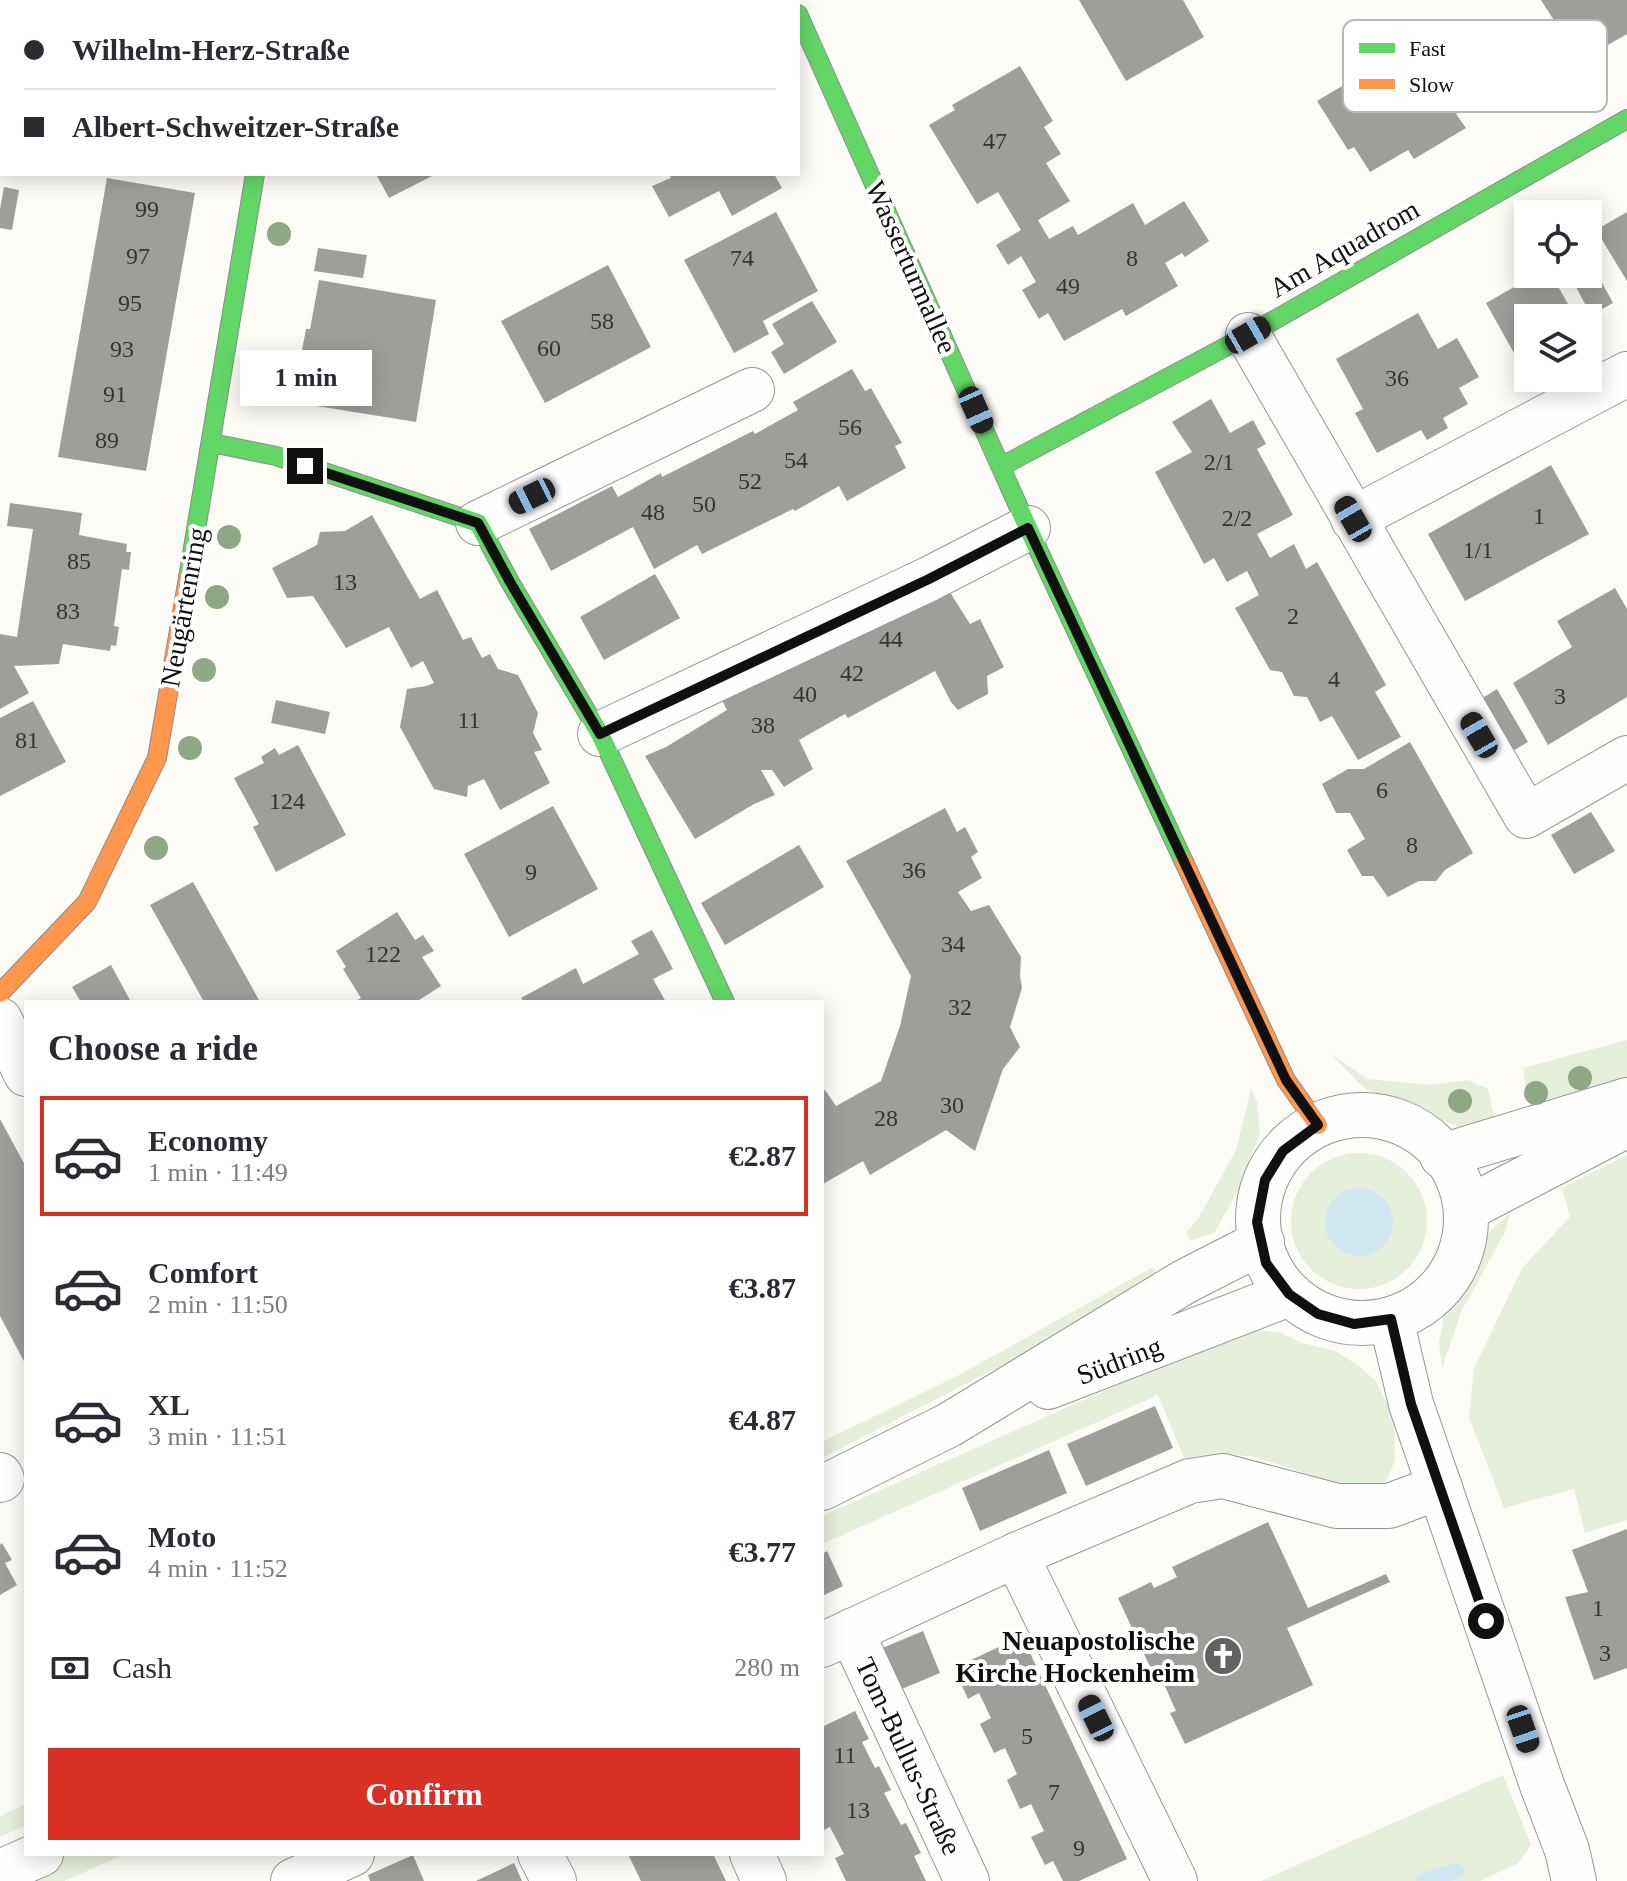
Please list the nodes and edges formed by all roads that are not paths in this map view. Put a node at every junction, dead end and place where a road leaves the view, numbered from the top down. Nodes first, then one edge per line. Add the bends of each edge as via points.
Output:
1 (800, 18) edge
2 (1627, 119) edge
3 (255, 176) edge
4 (1248, 335) junction
5 (1627, 374) edge
6 (752, 390) dead end
7 (212, 443) junction
8 (1002, 466) junction
9 (1353, 519) junction
10 (478, 523) junction
11 (1028, 528) junction
12 (600, 734) junction
13 (1627, 758) edge
14 (0, 993) edge
15 (724, 1000) edge
16 (0, 1020) edge
17 (24, 1070) edge
18 (1627, 1100) edge
19 (1318, 1125) junction
20 (1627, 1125) edge
21 (1442, 1156) junction
22 (1466, 1209) junction
23 (1262, 1242) junction
24 (1289, 1294) junction
25 (1391, 1319) junction
26 (949, 1425) junction
27 (824, 1487) edge
28 (1440, 1487) junction
29 (1016, 1555) junction
30 (836, 1638) edge
31 (36, 1856) edge
32 (348, 1856) edge
33 (541, 1856) edge
34 (753, 1856) edge
35 (0, 1872) edge
36 (293, 1881) edge
37 (554, 1881) edge
38 (764, 1881) edge
39 (967, 1881) edge
40 (1175, 1881) edge
41 (1574, 1881) edge

1 - 8 street, Wasserturmallee
2 - 4 street, Am Aquadrom
3 - 7 street, Neugärtenring
4 - 8 street, Am Aquadrom
4 - 9 street
5 - 9 street
6 - 10 street
7 - 10 street via 276,456
7 - 14 street, Neugärtenring via 157,758 87,902
8 - 11 street, Wasserturmallee
9 - 13 street via 1526,816
10 - 12 street
11 - 12 street
11 - 19 street, Wasserturmallee via 1286,1080
12 - 15 street
16 - 17 street
18 - 21 street
19 - 21 street via 1357,1114 1399,1121 1429,1138
19 - 23 street via 1283,1151 1265,1180 1257,1222
20 - 22 street
21 - 22 street via 1458,1176
22 - 25 street via 1464,1242 1455,1268 1427,1301
23 - 24 street via 1266,1263
23 - 26 street, Südring via 1184,1282
24 - 25 street via 1318,1314 1354,1324
24 - 26 street, Südring
25 - 28 street via 1411,1404
26 - 27 street, Südring
28 - 29 street, Tom-Bullus-Straße via 1389,1506 1337,1506 1223,1476 1190,1481
28 - 41 street
29 - 30 street, Tom-Bullus-Straße
29 - 40 street
30 - 39 street, Tom-Bullus-Straße
31 - 35 street
32 - 36 street
33 - 37 street
34 - 38 street

